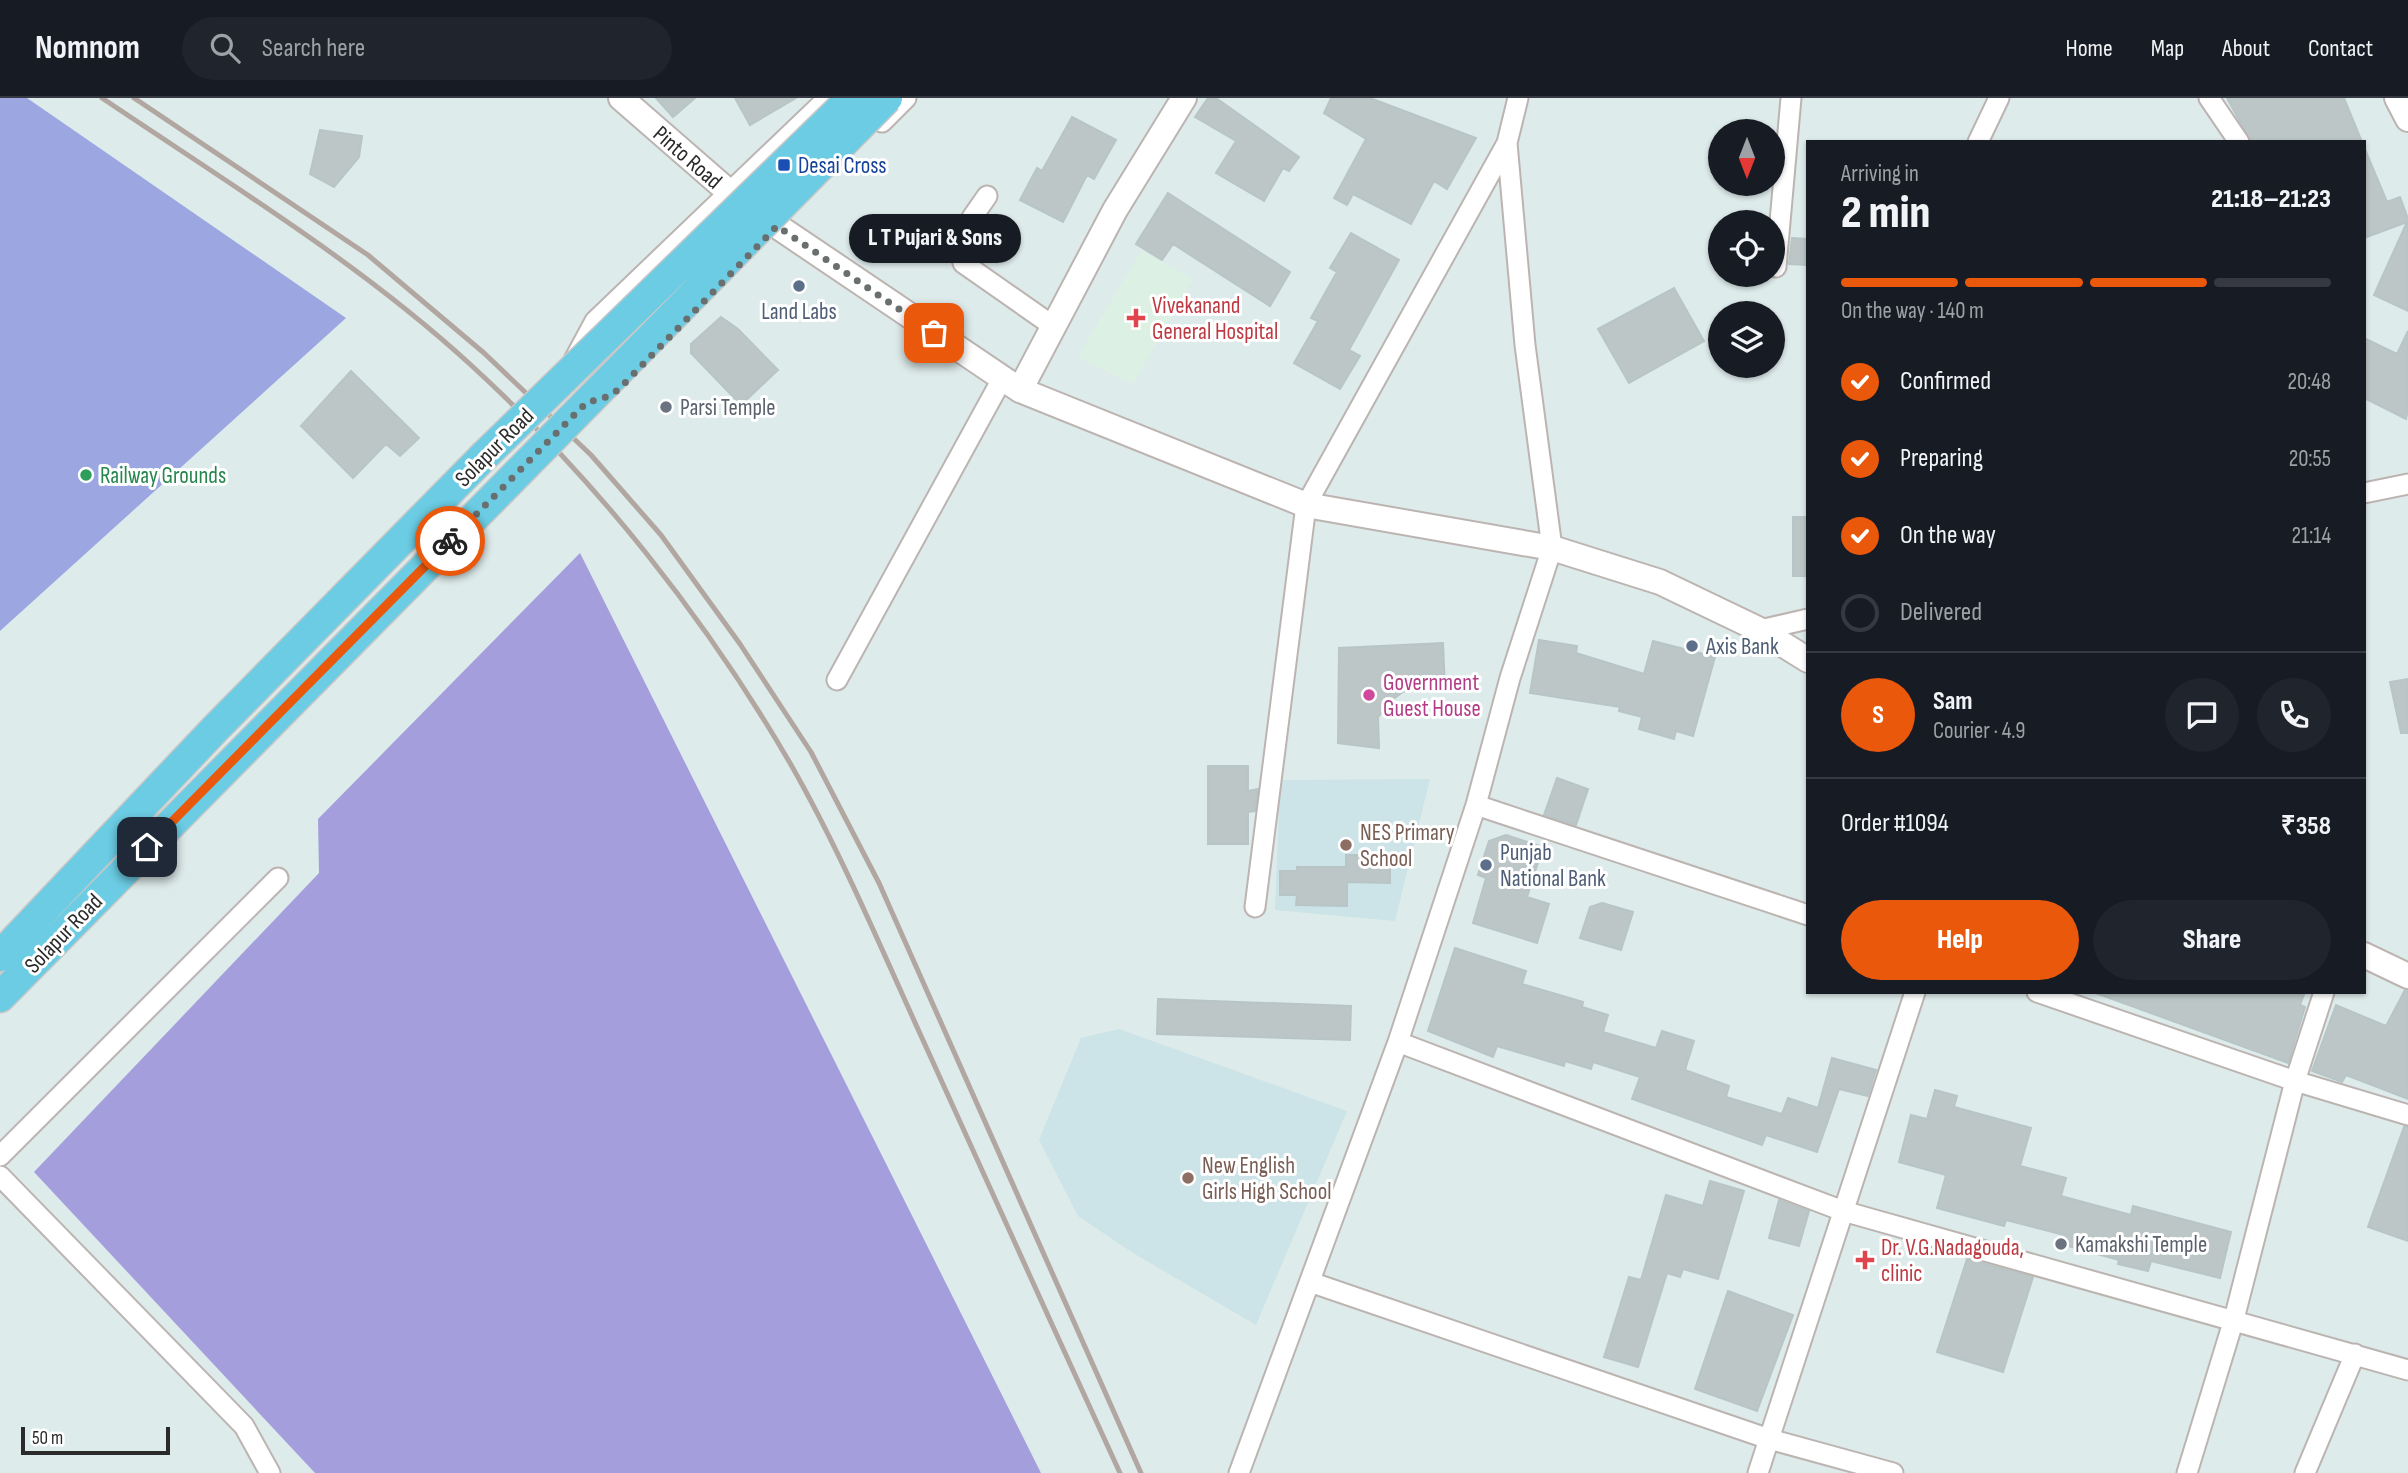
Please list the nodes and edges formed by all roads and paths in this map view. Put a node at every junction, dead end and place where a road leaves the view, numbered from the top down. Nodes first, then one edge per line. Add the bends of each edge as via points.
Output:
1 (621, 98) edge
2 (828, 98) edge
3 (852, 98) edge
4 (887, 98) edge
5 (906, 98) edge
6 (1184, 98) edge
7 (1518, 98) edge
8 (1791, 98) edge
9 (1999, 98) edge
10 (2209, 98) edge
11 (2396, 98) edge
12 (2408, 119) edge
13 (1979, 140) edge
14 (2237, 140) edge
15 (1507, 143) junction
16 (730, 194) junction
17 (987, 196) dead end
18 (1781, 210) edge
19 (767, 220) junction
20 (1053, 326) junction
21 (569, 374) junction
22 (1011, 384) junction
23 (587, 402) junction
24 (2408, 484) edge
25 (2366, 493) edge
26 (1306, 505) junction
27 (1552, 548) junction
28 (1806, 619) edge
29 (1760, 630) junction
30 (1806, 659) edge
31 (837, 680) dead end
32 (1476, 805) junction
33 (278, 878) dead end
34 (1255, 907) dead end
35 (1806, 914) edge
36 (0, 956) edge
37 (2366, 956) edge
38 (2408, 976) edge
39 (1914, 994) edge
40 (2043, 994) edge
41 (2323, 994) edge
42 (0, 997) edge
43 (1398, 1042) junction
44 (2295, 1082) junction
45 (2408, 1115) edge
46 (0, 1156) edge
47 (0, 1176) edge
48 (1843, 1211) junction
49 (1310, 1282) junction
50 (2234, 1320) junction
51 (2355, 1354) junction
52 (2408, 1370) edge
53 (1769, 1439) junction
54 (270, 1473) edge
55 (1239, 1473) edge
56 (1758, 1473) edge
57 (1893, 1473) edge
58 (2187, 1473) edge
59 (2305, 1473) edge

1 - 16 street, Pinto Road
2 - 16 street
3 - 21 main road, Solapur Road, bridge
4 - 23 main road, Solapur Road, bridge
5 - 19 street
6 - 20 street via 1115,210
7 - 15 street
8 - 18 street
9 - 13 street
10 - 14 street
11 - 12 street
15 - 26 street
15 - 27 street via 1525,345
16 - 19 street, Pinto Road
16 - 21 street via 595,321
17 - 20 street via 962,235 963,263
19 - 22 street, Pinto Road
19 - 23 street via 618,390
20 - 22 street
21 - 36 main road, Solapur Road, bridge via 215,729
22 - 26 street, Pinto Road
22 - 31 street
23 - 42 main road, Solapur Road, bridge
24 - 25 street
26 - 27 street, Pinto Road
26 - 34 street
27 - 29 street, Pinto Road via 1660,582
27 - 32 street
28 - 29 street
29 - 30 street, Pinto Road
32 - 35 street
32 - 43 street
33 - 46 street
37 - 38 street
39 - 48 street
40 - 44 street
41 - 44 street
43 - 48 street
43 - 49 street
44 - 45 street
44 - 50 street
47 - 54 street via 244,1426
48 - 50 street
48 - 53 street
49 - 53 street
49 - 55 street
50 - 51 street
50 - 58 street
51 - 52 street
51 - 59 street
53 - 56 street
53 - 57 street

